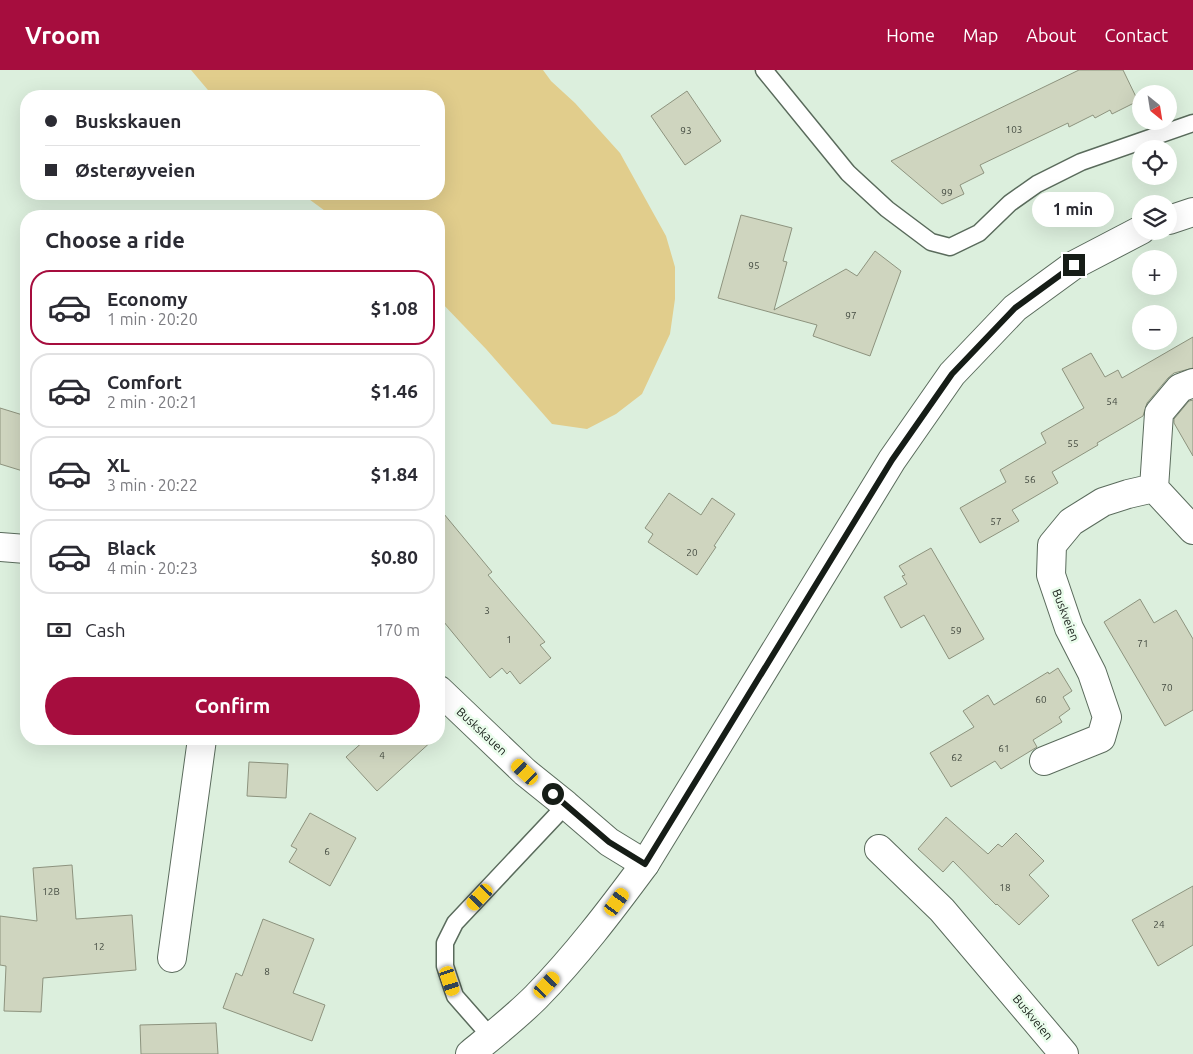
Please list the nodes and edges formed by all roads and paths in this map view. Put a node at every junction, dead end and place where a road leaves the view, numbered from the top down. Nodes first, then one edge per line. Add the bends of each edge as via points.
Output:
1 (764, 70) edge
2 (1193, 123) edge
3 (1193, 212) edge
4 (1177, 217) edge
5 (1132, 235) edge
6 (1193, 384) edge
7 (1154, 488) junction
8 (1193, 530) edge
9 (0, 547) edge
10 (20, 549) edge
11 (445, 696) edge
12 (201, 745) edge
13 (1044, 762) dead end
14 (566, 805) junction
15 (879, 849) dead end
16 (645, 864) junction
17 (172, 958) dead end
18 (491, 1037) junction
19 (470, 1054) edge
20 (1064, 1054) edge

1 - 2 lane via 848,173 887,209 931,242 950,247 979,233 1010,204 1046,179 1081,162
3 - 4 street
5 - 16 street via 1074,265 1015,308 952,374 892,460
6 - 7 street via 1180,388 1159,414
7 - 8 street
7 - 13 street, Buskveien via 1103,502 1071,522 1052,545 1051,575 1068,628 1092,673 1107,717 1100,738
9 - 10 street
11 - 14 street, Buskskauen via 525,772
12 - 17 street
14 - 16 street, Buskskauen via 609,842
14 - 18 lane via 455,923 445,943 445,966 455,996
15 - 20 street, Buskveien via 942,910
16 - 18 street via 571,959 535,998
18 - 19 street

